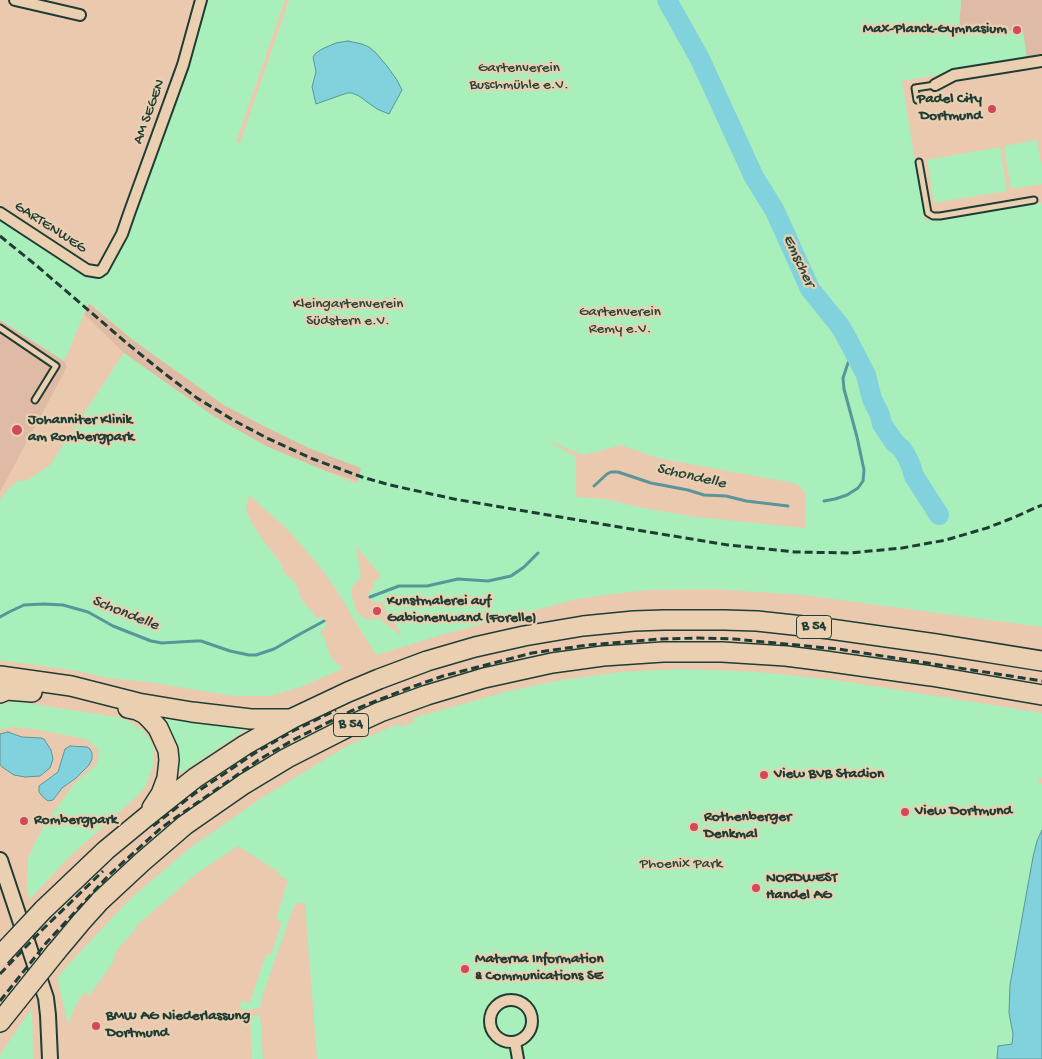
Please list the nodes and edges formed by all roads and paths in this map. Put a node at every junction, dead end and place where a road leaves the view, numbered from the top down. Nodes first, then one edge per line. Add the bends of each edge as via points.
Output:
1 (15, 0) edge
2 (201, 0) edge
3 (37, 2) edge
4 (80, 16) dead end
5 (1042, 60) edge
6 (935, 85) joint
7 (917, 100) dead end
8 (919, 162) dead end
9 (1034, 200) dead end
10 (0, 213) edge
11 (122, 234) joint
12 (0, 328) edge
13 (35, 400) dead end
14 (1042, 662) edge
15 (2, 687) edge
16 (1042, 695) edge
17 (292, 718) junction
18 (146, 817) junction
19 (0, 860) edge
20 (0, 956) edge
21 (0, 1022) edge
22 (515, 1042) junction
23 (50, 1059) edge
24 (518, 1059) edge

1 - 3 street
2 - 11 street, AM SEGEN via 183,65
3 - 4 street
5 - 6 street via 954,75
6 - 7 lane via 916,88
8 - 9 lane via 928,213 933,216
10 - 11 street, GARTENWEG via 93,272 103,269
12 - 13 lane via 56,366
14 - 17 highway, B 54 via 788,624 724,620 634,621 583,626 475,647 379,679
15 - 17 highway via 71,686 138,703 192,712 265,720
15 - 18 highway via 125,707 145,714 163,737 169,760 164,786
16 - 21 highway, B 54, bridge via 825,661 722,652 603,656 484,678 427,695 380,712 287,758 185,826 142,862 82,921
17 - 18 highway, B 54 via 195,778
18 - 20 highway, B 54, bridge via 106,850
19 - 23 main road via 46,998
22 - 22 street via 526,1036 532,1018 523,1004 506,1000 492,1011 491,1028 503,1041
22 - 24 street

